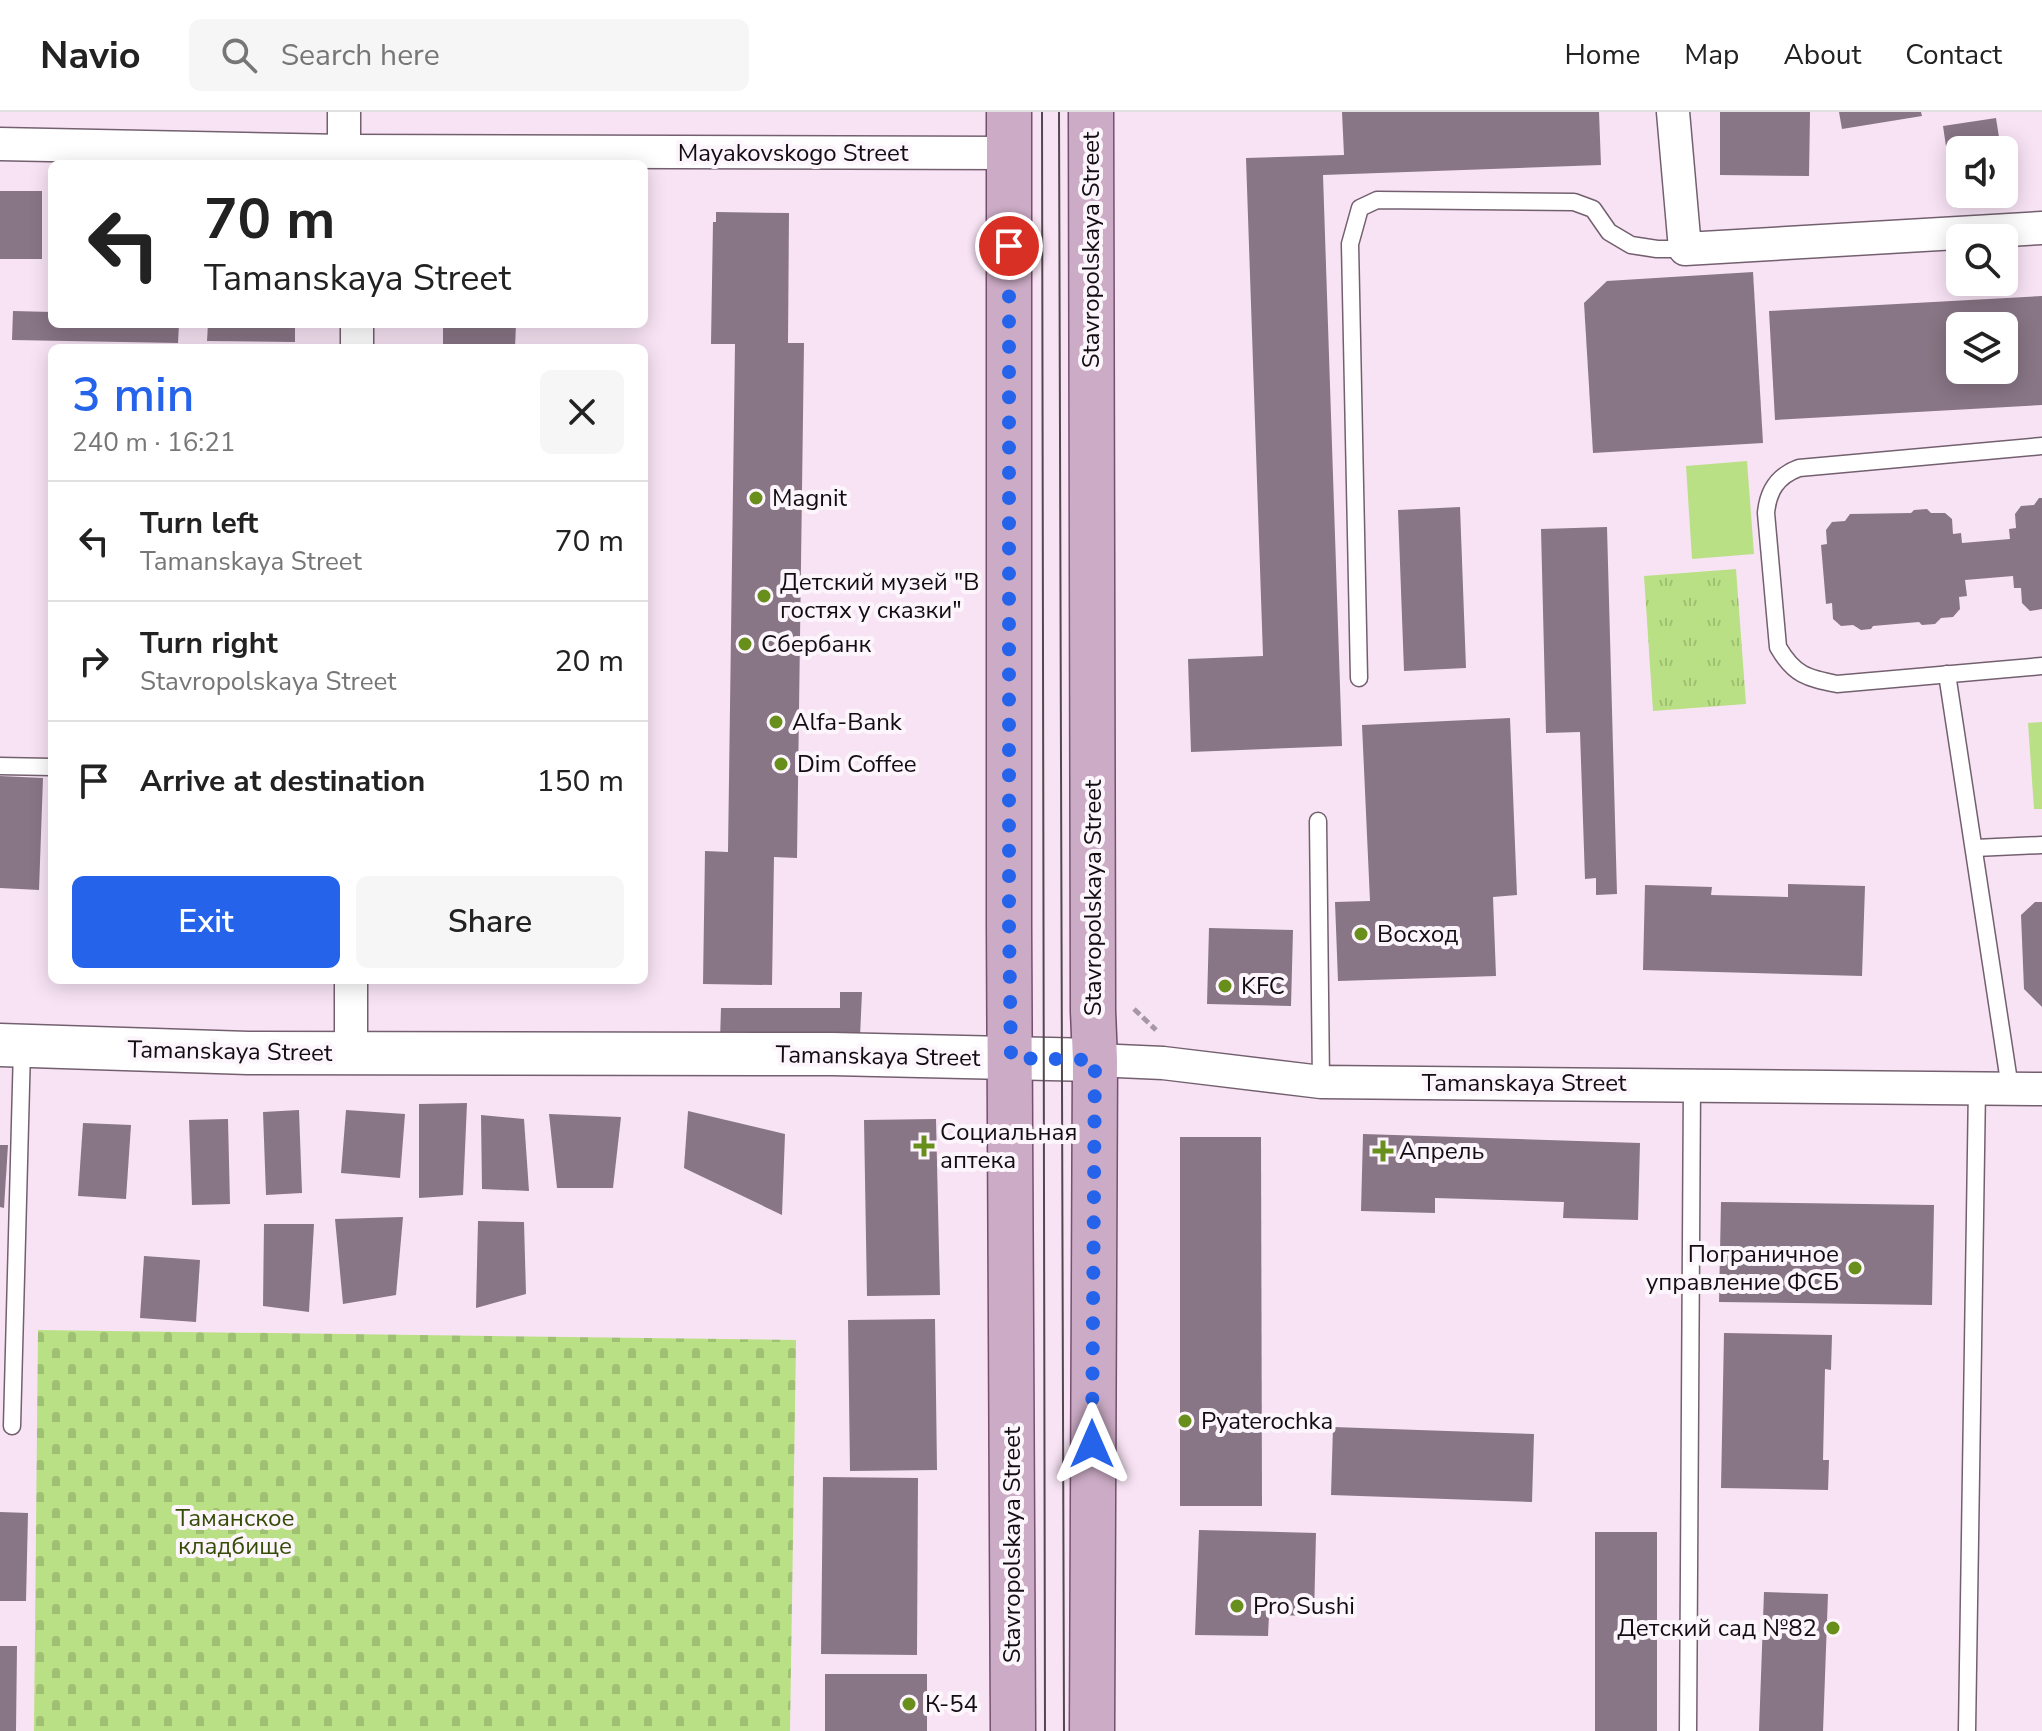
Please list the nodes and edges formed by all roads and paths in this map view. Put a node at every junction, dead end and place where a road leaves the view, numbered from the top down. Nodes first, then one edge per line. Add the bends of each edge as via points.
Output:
1 (344, 112) edge
2 (1091, 112) edge
3 (1673, 112) edge
4 (1009, 133) edge
5 (0, 144) edge
6 (345, 157) edge
7 (2042, 228) edge
8 (1685, 249) junction
9 (2042, 446) edge
10 (2042, 666) edge
11 (1947, 674) junction
12 (1359, 678) dead end
13 (0, 766) edge
14 (48, 767) edge
15 (1318, 821) dead end
16 (2042, 845) edge
17 (1975, 848) junction
18 (351, 984) edge
19 (1132, 1007) dead end
20 (1163, 1036) dead end
21 (11, 1046) edge
22 (351, 1052) junction
23 (1011, 1058) junction
24 (1095, 1060) junction
25 (1321, 1082) junction
26 (1692, 1084) junction
27 (1977, 1087) junction
28 (2010, 1088) junction
29 (2042, 1089) edge
30 (7, 1365) edge
31 (12, 1426) dead end
32 (1013, 1731) edge
33 (1092, 1731) edge
34 (1688, 1731) edge
35 (1967, 1731) edge

1 - 6 street
2 - 24 main road, Stavropolskaya Street
3 - 8 street
4 - 6 street, Mayakovskogo Street
4 - 23 main road, Stavropolskaya Street
5 - 6 street, Mayakovskogo Street
7 - 8 street
8 - 12 lane via 1631,245 1609,232 1593,209 1574,202 1377,200 1360,208 1350,244
9 - 11 lane via 1799,468 1786,473 1768,498 1778,647 1788,665 1812,679 1837,684
10 - 11 lane
11 - 17 lane
13 - 14 lane
15 - 25 lane
16 - 17 lane
17 - 28 lane
18 - 22 street
19 - 20 path
21 - 22 street, Tamanskaya Street
21 - 30 lane
22 - 23 street, Tamanskaya Street
23 - 24 street, Tamanskaya Street
23 - 32 main road, Stavropolskaya Street
24 - 25 street, Tamanskaya Street
24 - 33 main road, Stavropolskaya Street
25 - 26 street, Tamanskaya Street
26 - 27 street, Tamanskaya Street
26 - 34 lane
27 - 28 street, Tamanskaya Street
27 - 35 lane
28 - 29 street, Tamanskaya Street
30 - 31 lane

